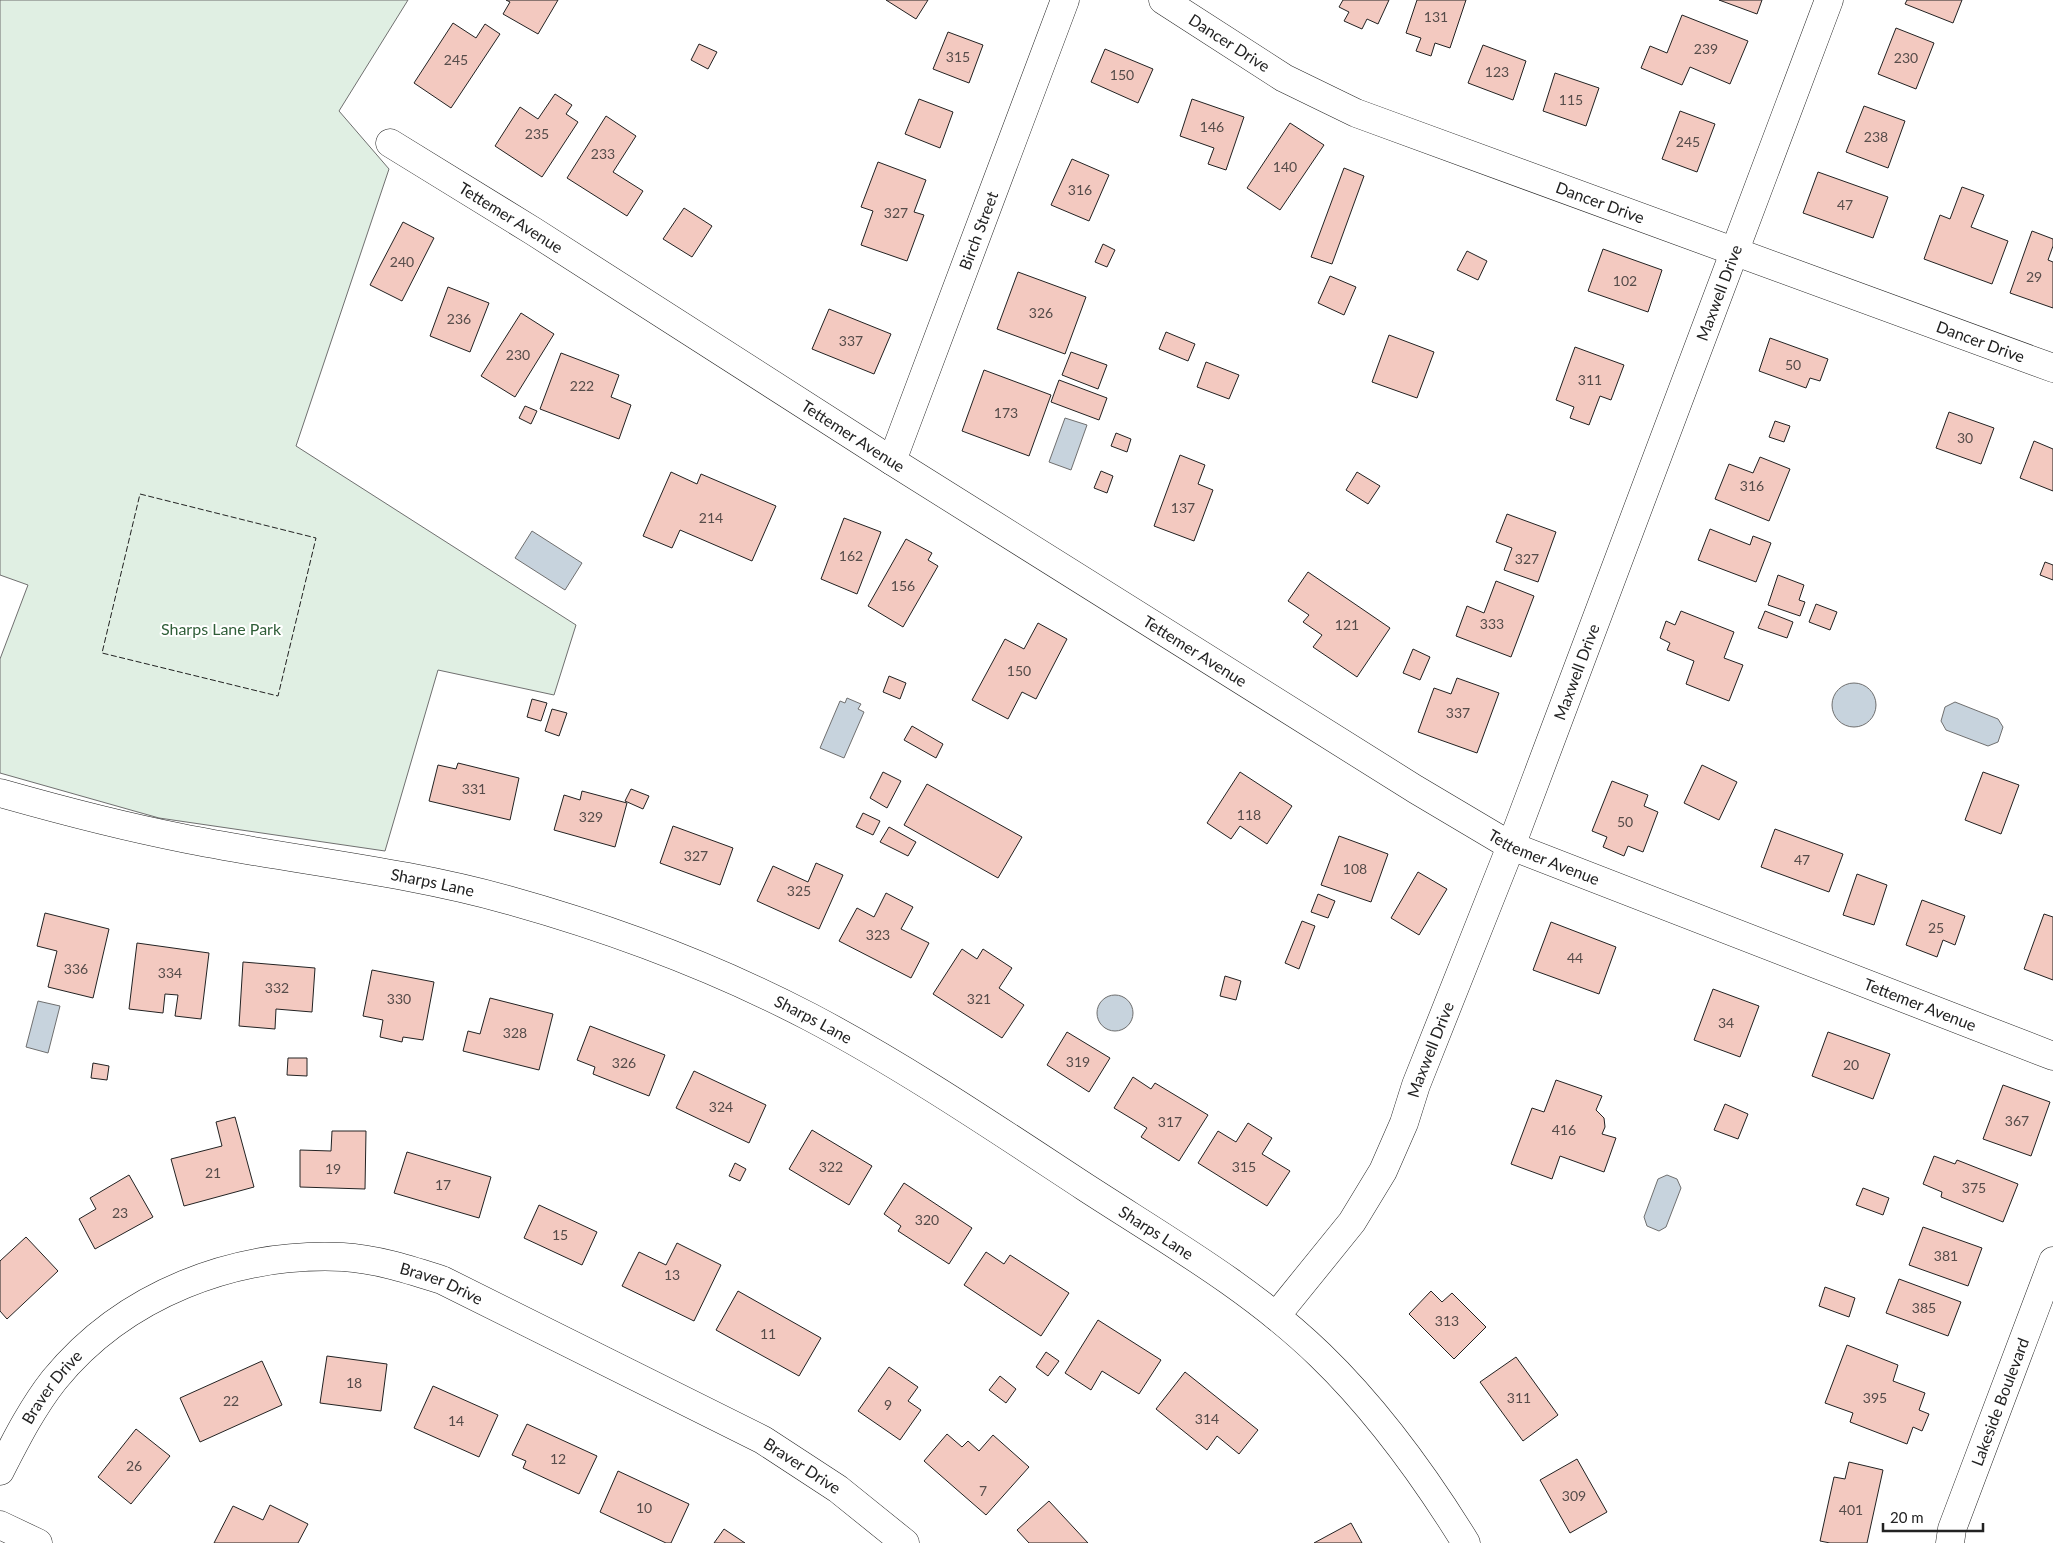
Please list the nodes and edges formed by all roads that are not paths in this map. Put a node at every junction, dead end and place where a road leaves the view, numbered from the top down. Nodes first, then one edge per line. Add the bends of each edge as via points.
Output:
1 (1065, 0) edge
2 (1163, 0) edge
3 (1829, 0) edge
4 (390, 143) dead end
5 (1735, 252) junction
6 (2053, 368) edge
7 (892, 461) junction
8 (0, 793) edge
9 (1510, 846) junction
10 (2053, 1056) edge
11 (2053, 1261) edge
12 (1276, 1316) junction
13 (0, 1471) edge
14 (0, 1525) edge
15 (38, 1543) edge
16 (905, 1543) edge
17 (1466, 1543) edge
18 (1950, 1543) edge

1 - 7 street, Birch Street
2 - 5 street, Dancer Drive via 1284,78 1356,112
3 - 5 street, Maxwell Drive
4 - 7 street, Tettemer Avenue
5 - 6 street, Dancer Drive
5 - 9 street, Maxwell Drive
7 - 9 street, Tettemer Avenue
8 - 12 street, Sharps Lane via 183,838 399,875 505,899 609,931 710,970 808,1016 903,1068 1220,1274
9 - 10 street, Tettemer Avenue
9 - 12 street, Maxwell Drive via 1383,1171 1352,1222
11 - 18 street, Lakeside Boulevard via 1952,1529
12 - 17 street, Sharps Lane via 1320,1355 1373,1410 1427,1481
13 - 16 street, Braver Drive via 24,1424 55,1380 92,1342 135,1309 182,1284 232,1267 285,1258 344,1257 391,1264 450,1283 754,1436 838,1489
14 - 15 street

